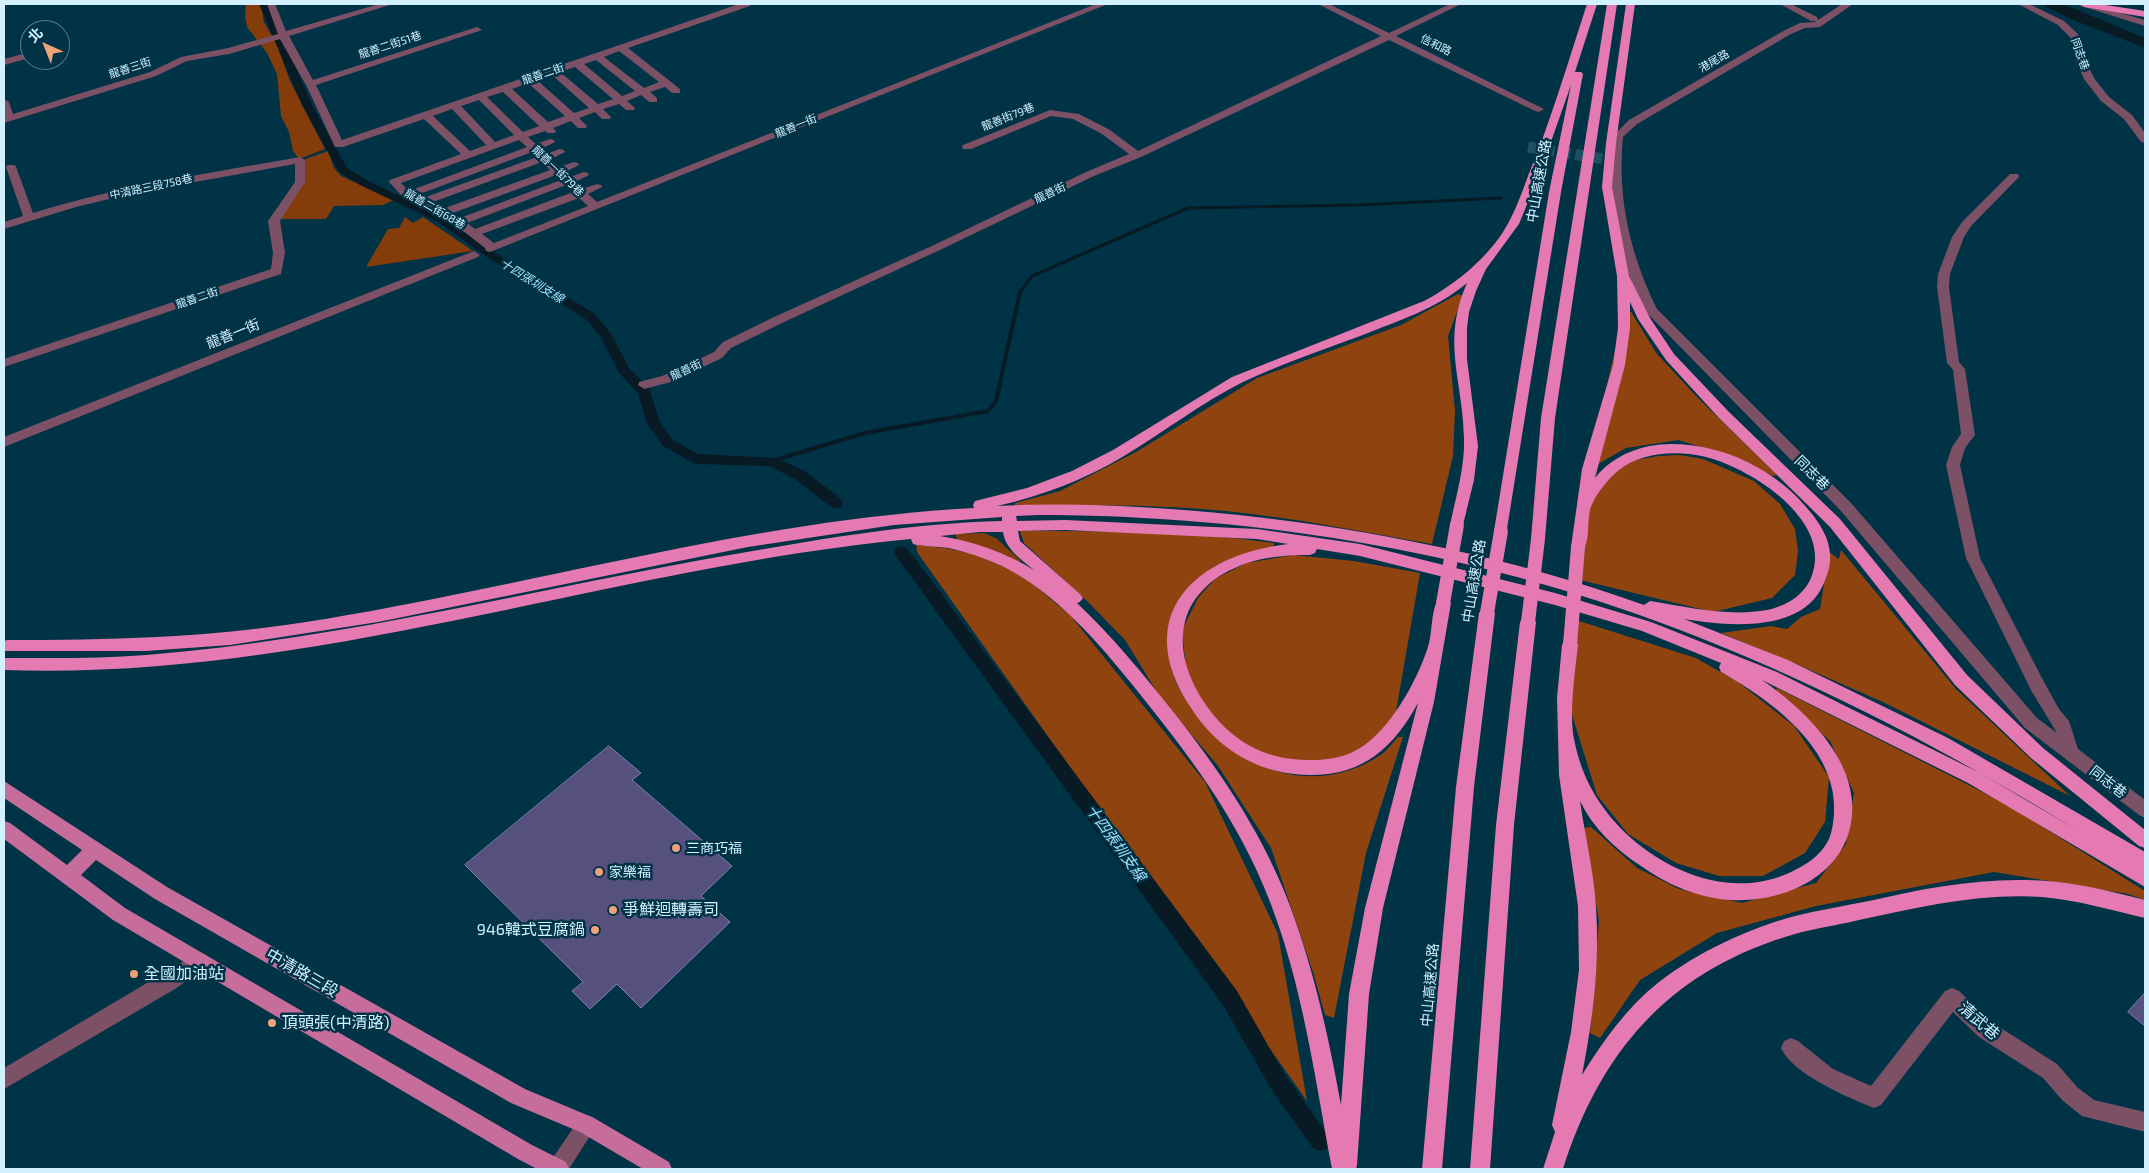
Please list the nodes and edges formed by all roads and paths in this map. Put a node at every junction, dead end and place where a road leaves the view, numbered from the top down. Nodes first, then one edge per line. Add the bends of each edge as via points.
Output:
1 (271, 4) edge
2 (388, 4) edge
3 (747, 4) edge
4 (1103, 4) edge
5 (1322, 4) edge
6 (1457, 4) edge
7 (1593, 4) edge
8 (1612, 4) edge
9 (1631, 4) edge
10 (1785, 4) edge
11 (1835, 4) edge
12 (1848, 4) edge
13 (2022, 4) edge
14 (2082, 4) edge
15 (2119, 4) edge
16 (2145, 8) edge
17 (2145, 14) edge
18 (1814, 19) junction
19 (2145, 23) edge
20 (1803, 25) junction
21 (477, 30) dead end
22 (282, 35) junction
23 (1388, 36) junction
24 (621, 48) junction
25 (597, 56) junction
26 (20, 58) edge
27 (4, 62) edge
28 (577, 63) junction
29 (553, 71) junction
30 (530, 79) junction
31 (666, 83) junction
32 (310, 84) junction
33 (505, 88) junction
34 (676, 91) dead end
35 (642, 92) junction
36 (480, 96) junction
37 (620, 100) junction
38 (652, 100) dead end
39 (4, 102) edge
40 (454, 105) junction
41 (596, 108) junction
42 (630, 108) dead end
43 (1540, 109) dead end
44 (426, 115) junction
45 (572, 117) junction
46 (606, 117) dead end
47 (7, 119) edge
48 (582, 126) dead end
49 (546, 127) junction
50 (521, 135) junction
51 (2145, 140) edge
52 (493, 146) junction
53 (967, 147) dead end
54 (534, 148) junction
55 (560, 152) dead end
56 (468, 155) junction
57 (1137, 155) junction
58 (544, 158) junction
59 (300, 160) joint
60 (1616, 161) joint
61 (574, 164) dead end
62 (12, 167) dead end
63 (557, 170) junction
64 (584, 174) dead end
65 (2014, 176) dead end
66 (568, 181) junction
67 (597, 187) dead end
68 (580, 193) junction
69 (406, 195) junction
70 (423, 202) junction
71 (594, 206) junction
72 (444, 212) junction
73 (30, 218) junction
74 (459, 222) junction
75 (4, 226) edge
76 (475, 233) junction
77 (491, 248) joint
78 (474, 255) dead end
79 (1487, 259) junction
80 (1624, 276) junction
81 (4, 363) edge
82 (644, 385) dead end
83 (4, 442) edge
84 (1582, 511) junction
85 (936, 515) junction
86 (1009, 518) junction
87 (854, 539) junction
88 (1360, 550) junction
89 (1614, 601) junction
90 (1646, 626) junction
91 (5, 646) edge
92 (1433, 654) junction
93 (4, 664) edge
94 (1148, 692) junction
95 (1565, 738) junction
96 (2071, 754) junction
97 (4, 790) edge
98 (2145, 810) edge
99 (4, 829) edge
100 (2145, 840) edge
101 (95, 850) junction
102 (2145, 861) edge
103 (67, 876) junction
104 (2145, 879) edge
105 (2145, 909) edge
106 (198, 961) junction
107 (1791, 1048) dead end
108 (4, 1079) edge
109 (2145, 1122) edge
110 (587, 1125) junction
111 (1554, 1164) edge
112 (558, 1169) edge
113 (662, 1169) edge
114 (1342, 1169) edge
115 (1347, 1169) edge
116 (1432, 1169) edge
117 (1480, 1169) edge

1 - 22 street
2 - 22 street
3 - 24 street, 龍善二街
4 - 71 street, 龍善一街
5 - 23 street, 信和路
6 - 23 street, 龍善街
7 - 79 highway via 1522,204 1512,226
7 - 116 highway, 中山高速公路, bridge via 1555,192 1487,613 1465,787
8 - 117 highway, bridge via 1548,418 1538,539 1505,825
9 - 80 highway via 1607,187
10 - 18 street
11 - 18 street
12 - 20 street, 港尾路 via 1817,25
13 - 51 street, 同志巷 via 2061,23 2075,36 2079,57 2089,79 2128,117
14 - 17 highway
14 - 19 street
15 - 16 highway
18 - 20 street
20 - 60 street, 港尾路 via 1628,126 1618,136
21 - 32 street, 龍善二街51巷
22 - 32 street
22 - 47 street, 龍善三街 via 228,51 184,59 153,74
23 - 43 street, 信和路
23 - 57 street, 龍善街
24 - 25 street, 龍善二街
24 - 31 street
25 - 28 street, 龍善二街
25 - 35 street
26 - 27 street
28 - 29 street, 龍善二街
28 - 37 street
29 - 30 street, 龍善二街
29 - 41 street
30 - 33 street, 龍善二街
30 - 45 street
31 - 34 street
31 - 35 street, 龍善二街68巷
32 - 44 street, 龍善二街 via 339,145
33 - 36 street, 龍善二街
33 - 49 street
35 - 37 street, 龍善二街68巷
35 - 38 street
36 - 40 street, 龍善二街
36 - 50 street
37 - 41 street, 龍善二街68巷
37 - 42 street
39 - 47 street
40 - 44 street, 龍善二街
40 - 52 street
41 - 45 street, 龍善二街68巷
41 - 46 street
44 - 56 street
45 - 48 street
45 - 49 street, 龍善二街68巷
49 - 50 street, 龍善二街68巷
49 - 54 street via 553,139
50 - 52 street, 龍善二街68巷
50 - 54 street, 龍善一街79巷
52 - 56 street, 龍善二街68巷
53 - 57 street, 龍善街79巷 via 1050,113 1075,116 1106,132
54 - 58 street, 龍善一街79巷
54 - 69 street
55 - 58 street
56 - 69 street, 龍善二街68巷 via 394,182
57 - 82 street, 龍善街 via 778,320 727,345 718,355 666,379
58 - 63 street, 龍善一街79巷
58 - 70 street
59 - 73 street, 中清路三段758巷 via 134,190
59 - 81 street, 龍善二街 via 300,182 274,221 279,253 277,271
60 - 96 street, 同志巷 via 1617,194 1625,239 1640,288 1652,311 1846,507 2031,723
61 - 63 street
62 - 73 street
63 - 66 street, 龍善一街79巷
63 - 72 street
64 - 66 street
65 - 96 street via 1966,224 1944,274 1953,363 1959,369 1968,435 1959,447 1953,465 1973,558 2062,726
66 - 68 street, 龍善一街79巷
66 - 74 street
67 - 68 street
68 - 71 street, 龍善一街79巷
68 - 76 street
69 - 70 street, 龍善二街68巷
70 - 72 street, 龍善二街68巷
71 - 77 street, 龍善一街
72 - 74 street, 龍善二街68巷
73 - 75 street, 中清路三段758巷
74 - 76 street, 龍善二街68巷
76 - 77 street, 龍善二街68巷
78 - 83 street, 龍善一街
79 - 85 highway via 1461,283 1436,299 1237,381 1078,474 1052,486
79 - 92 highway, bridge via 1463,311 1459,336 1459,361 1472,436
80 - 84 highway via 1624,328 1619,364 1589,469
80 - 100 highway via 1644,319 1670,357 1724,415 1835,523 1961,680 2036,754
84 - 89 highway via 1599,482 1618,464 1642,451 1692,450 1746,466 1770,480 1795,501 1820,537 1823,570 1819,581 1808,597 1776,614 1747,618 1709,616
84 - 95 highway, bridge via 1565,698
85 - 86 highway
85 - 91 highway via 780,536 269,634 132,646
86 - 87 highway
86 - 88 highway via 1065,525 1256,534
86 - 89 highway via 1111,511 1249,522 1392,542 1550,581
86 - 94 highway via 1015,545 1104,626
87 - 93 highway via 673,570 280,647 145,662
87 - 94 highway via 941,542 983,552 1008,563 1035,579 1088,624
88 - 90 highway via 1555,599
88 - 92 highway via 1304,549 1262,553 1216,570 1198,584 1178,615 1174,650 1180,672 1203,715 1250,755 1278,765 1312,768 1348,763 1367,753 1404,715
89 - 102 highway via 1780,665 1948,746
90 - 95 highway via 1735,671 1801,720 1821,745 1833,766 1845,815 1838,840 1821,864 1794,882 1744,893 1712,890 1660,870 1629,848 1597,816 1577,779
90 - 104 highway via 1771,677 1974,778
92 - 115 highway via 1413,759 1372,918 1360,994
94 - 114 highway via 1223,792 1251,841 1280,906 1304,976 1321,1047
95 - 111 highway via 1567,775 1587,906 1588,970 1581,1032
96 - 98 street, 同志巷
97 - 101 main road, 中清路三段
99 - 103 main road
101 - 103 main road
101 - 110 main road, 中清路三段 via 161,893 510,1092
103 - 106 main road via 119,914
105 - 111 highway via 2077,893 2028,888 1991,889 1906,901 1787,928 1736,947 1688,972 1632,1021 1582,1094
106 - 108 street
106 - 112 main road
107 - 109 street, 清武巷 via 1826,1076 1874,1098 1952,998 1986,1030 2050,1071 2070,1094 2089,1108
110 - 112 street
110 - 113 main road, 中清路三段

